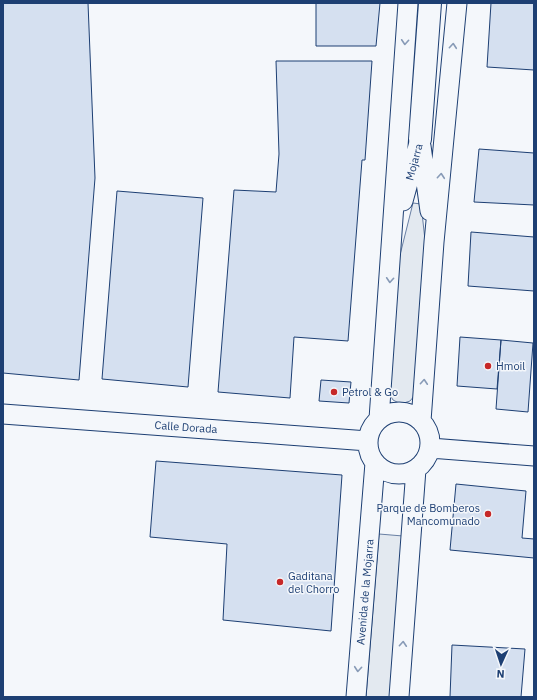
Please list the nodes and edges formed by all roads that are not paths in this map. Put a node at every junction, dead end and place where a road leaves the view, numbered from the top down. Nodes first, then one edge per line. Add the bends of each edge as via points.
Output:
1 (408, 3) edge
2 (430, 3) edge
3 (457, 3) edge
4 (420, 139) junction
5 (392, 241) junction
6 (434, 242) junction
7 (3, 414) edge
8 (379, 419) junction
9 (421, 421) junction
10 (368, 441) junction
11 (430, 448) junction
12 (534, 456) edge
13 (375, 463) junction
14 (416, 469) junction
15 (356, 697) edge
16 (399, 697) edge

1 -> 5 street
2 - 4 highway
6 -> 3 street
4 - 5 street, Mojarra
4 - 6 street, Mojarra
5 -> 8 street
9 -> 6 street
7 - 10 street, Calle Dorada
8 - 9 street via 387,414 405,413
8 - 10 street
9 - 11 street via 430,438
10 - 13 street via 368,448
11 - 12 street
11 - 14 street
13 - 14 street via 390,473 399,474
13 -> 15 street, Avenida de la Mojarra
16 -> 14 street

